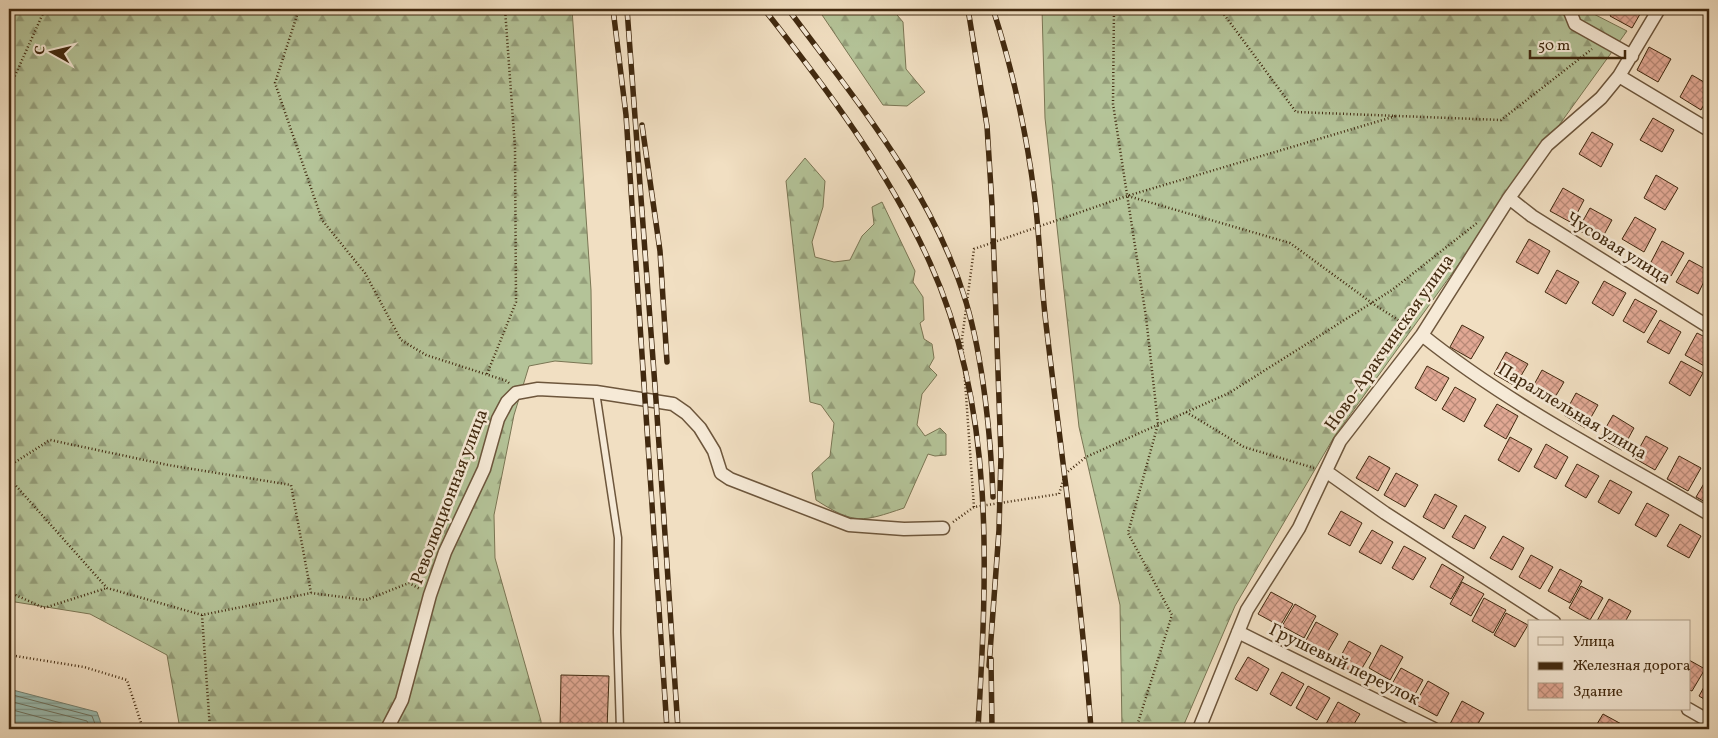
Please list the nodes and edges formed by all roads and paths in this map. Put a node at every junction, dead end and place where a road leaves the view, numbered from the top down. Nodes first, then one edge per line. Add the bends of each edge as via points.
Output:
1 (45, 9) edge
2 (299, 9) edge
3 (505, 9) edge
4 (1114, 9) edge
5 (1220, 9) edge
6 (1569, 9) edge
7 (1659, 9) edge
8 (1604, 40) junction
9 (1632, 56) junction
10 (1619, 76) junction
11 (9, 89) edge
12 (1396, 116) junction
13 (1709, 130) edge
14 (1127, 196) junction
15 (1509, 198) junction
16 (1478, 223) dead end
17 (1372, 303) junction
18 (1709, 327) edge
19 (1422, 335) junction
20 (486, 374) junction
21 (596, 392) junction
22 (516, 394) junction
23 (1186, 412) junction
24 (1158, 424) junction
25 (9, 466) edge
26 (1327, 472) junction
27 (9, 478) edge
28 (974, 507) junction
29 (1709, 514) edge
30 (943, 528) joint
31 (107, 588) junction
32 (9, 592) edge
33 (311, 593) junction
34 (430, 596) junction
35 (202, 615) junction
36 (1551, 620) edge
37 (1238, 632) junction
38 (9, 654) edge
39 (1690, 710) edge
40 (1709, 721) edge
41 (143, 729) edge
42 (210, 729) edge
43 (387, 729) edge
44 (620, 729) edge
45 (1136, 729) edge
46 (1199, 729) edge
47 (1434, 729) edge

1 - 11 path
2 - 20 path via 275,84 322,220 365,273 401,340 426,355
3 - 20 path via 515,148 516,302
4 - 14 path via 1113,104
5 - 12 path via 1296,112
6 - 8 street via 1575,24
7 - 9 street, Ново-Аракчинская улица
8 - 9 street
8 - 12 path via 1500,120
9 - 10 street, Ново-Аракчинская улица
10 - 13 street
10 - 15 street, Ново-Аракчинская улица via 1601,98 1547,145
12 - 14 path
14 - 17 path via 1290,243
14 - 24 path via 1146,317
14 - 28 path via 974,249 962,339
15 - 18 street, Чусовая улица via 1532,216
15 - 19 street, Ново-Аракчинская улица
16 - 17 path
17 - 19 path
17 - 23 path via 1229,393
19 - 26 street, Ново-Аракчинская улица via 1340,441
19 - 29 street, Параллельная улица via 1450,358 1508,396
20 - 22 path via 507,381
21 - 22 street via 538,388
21 - 30 street via 673,404 700,428 722,473 800,507 864,528
21 - 44 lane via 618,538
22 - 34 street, Революционная улица via 507,402 498,419 484,469 445,552
23 - 24 path
23 - 26 path via 1244,447
24 - 28 path via 1086,458 1065,474 1059,494
24 - 45 path via 1128,533 1172,615
25 - 33 path via 50,440 168,465 290,485
26 - 36 street
26 - 37 street, Ново-Аракчинская улица via 1299,528 1247,610
27 - 31 path
28 - 30 path
31 - 32 path via 44,608
31 - 35 path
33 - 34 path via 366,600 409,582
33 - 35 path
34 - 43 street, Революционная улица via 402,700
35 - 42 path
37 - 46 street, Ново-Аракчинская улица
37 - 47 street, Грушевый переулок
38 - 41 path via 84,667 128,680
39 - 40 street

